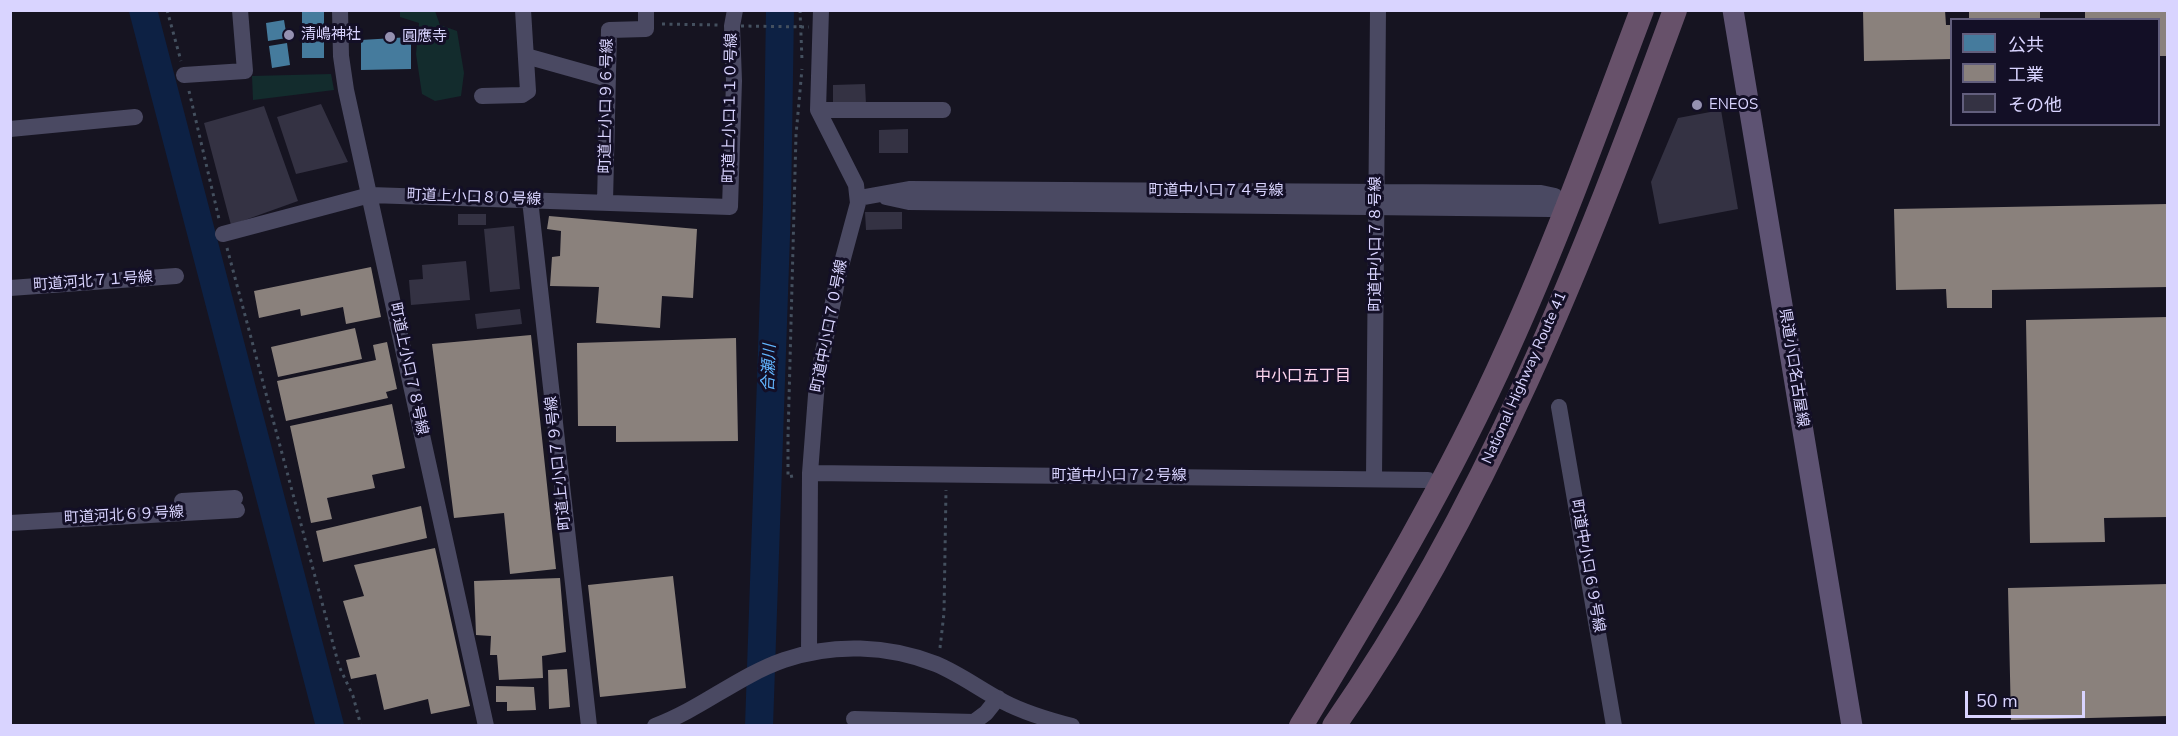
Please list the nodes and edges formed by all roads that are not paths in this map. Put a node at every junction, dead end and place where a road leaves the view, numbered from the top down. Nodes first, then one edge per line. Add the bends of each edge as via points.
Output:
1 (240, 10) edge
2 (340, 10) edge
3 (523, 10) edge
4 (821, 10) edge
5 (1378, 10) edge
6 (1642, 10) edge
7 (1675, 10) edge
8 (1733, 10) edge
9 (646, 17) edge
10 (736, 21) edge
11 (525, 56) junction
12 (184, 75) road end
13 (608, 79) junction
14 (482, 96) dead end
15 (818, 110) junction
16 (943, 110) dead end
17 (135, 117) dead end
18 (10, 129) edge
19 (370, 195) junction
20 (859, 198) junction
21 (1376, 199) junction
22 (530, 200) junction
23 (605, 202) junction
24 (1553, 203) dead end
25 (730, 207) joint
26 (223, 234) road end
27 (177, 276) dead end
28 (10, 288) edge
29 (1559, 406) dead end
30 (810, 473) junction
31 (1374, 478) junction
32 (1428, 480) dead end
33 (10, 512) edge
34 (10, 523) edge
35 (809, 653) junction
36 (998, 698) junction
37 (854, 719) dead end
38 (486, 726) edge
39 (589, 726) edge
40 (655, 726) edge
41 (1072, 726) edge
42 (1301, 726) edge
43 (1334, 726) edge
44 (1614, 726) edge
45 (1852, 726) edge

1 - 12 street via 245,71
2 - 19 street, 町道上小口７８号線 via 342,67
3 - 11 street
4 - 15 street
5 - 21 street, 町道中小口７８号線
6 - 42 highway, National Highway Route 41 via 1549,255 1498,370 1416,533
7 - 43 highway, National Highway Route 41 via 1578,261 1497,444 1422,586
8 - 45 main road, 県道小口名古屋線
9 - 13 street, 町道上小口９６号線 via 646,29 609,30
10 - 25 street, 町道上小口１１０号線
11 - 13 street
11 - 14 street via 528,91 522,95
13 - 23 street, 町道上小口９６号線
15 - 16 street
15 - 20 street
17 - 18 street
19 - 22 street, 町道上小口８０号線
19 - 26 street, 町道上小口８０号線
19 - 38 street, 町道上小口７８号線
20 - 21 street, 町道中小口７４号線 via 876,195 909,202
20 - 30 street, 町道中小口７０号線 via 817,382
21 - 24 street, 町道中小口７４号線
21 - 31 street, 町道中小口７８号線
22 - 23 street, 町道上小口８０号線
22 - 39 street, 町道上小口７９号線
23 - 25 street, 町道上小口８０号線
27 - 28 street, 町道河北７１号線
29 - 44 street, 町道中小口６９号線
30 - 31 street, 町道中小口７２号線
30 - 35 street, 町道中小口７０号線
31 - 32 street, 町道中小口７２号線
33 - 34 street, 町道河北６９号線 via 236,504
35 - 36 street via 875,649 936,664
35 - 40 street via 785,659
36 - 37 street via 974,722
36 - 41 street

